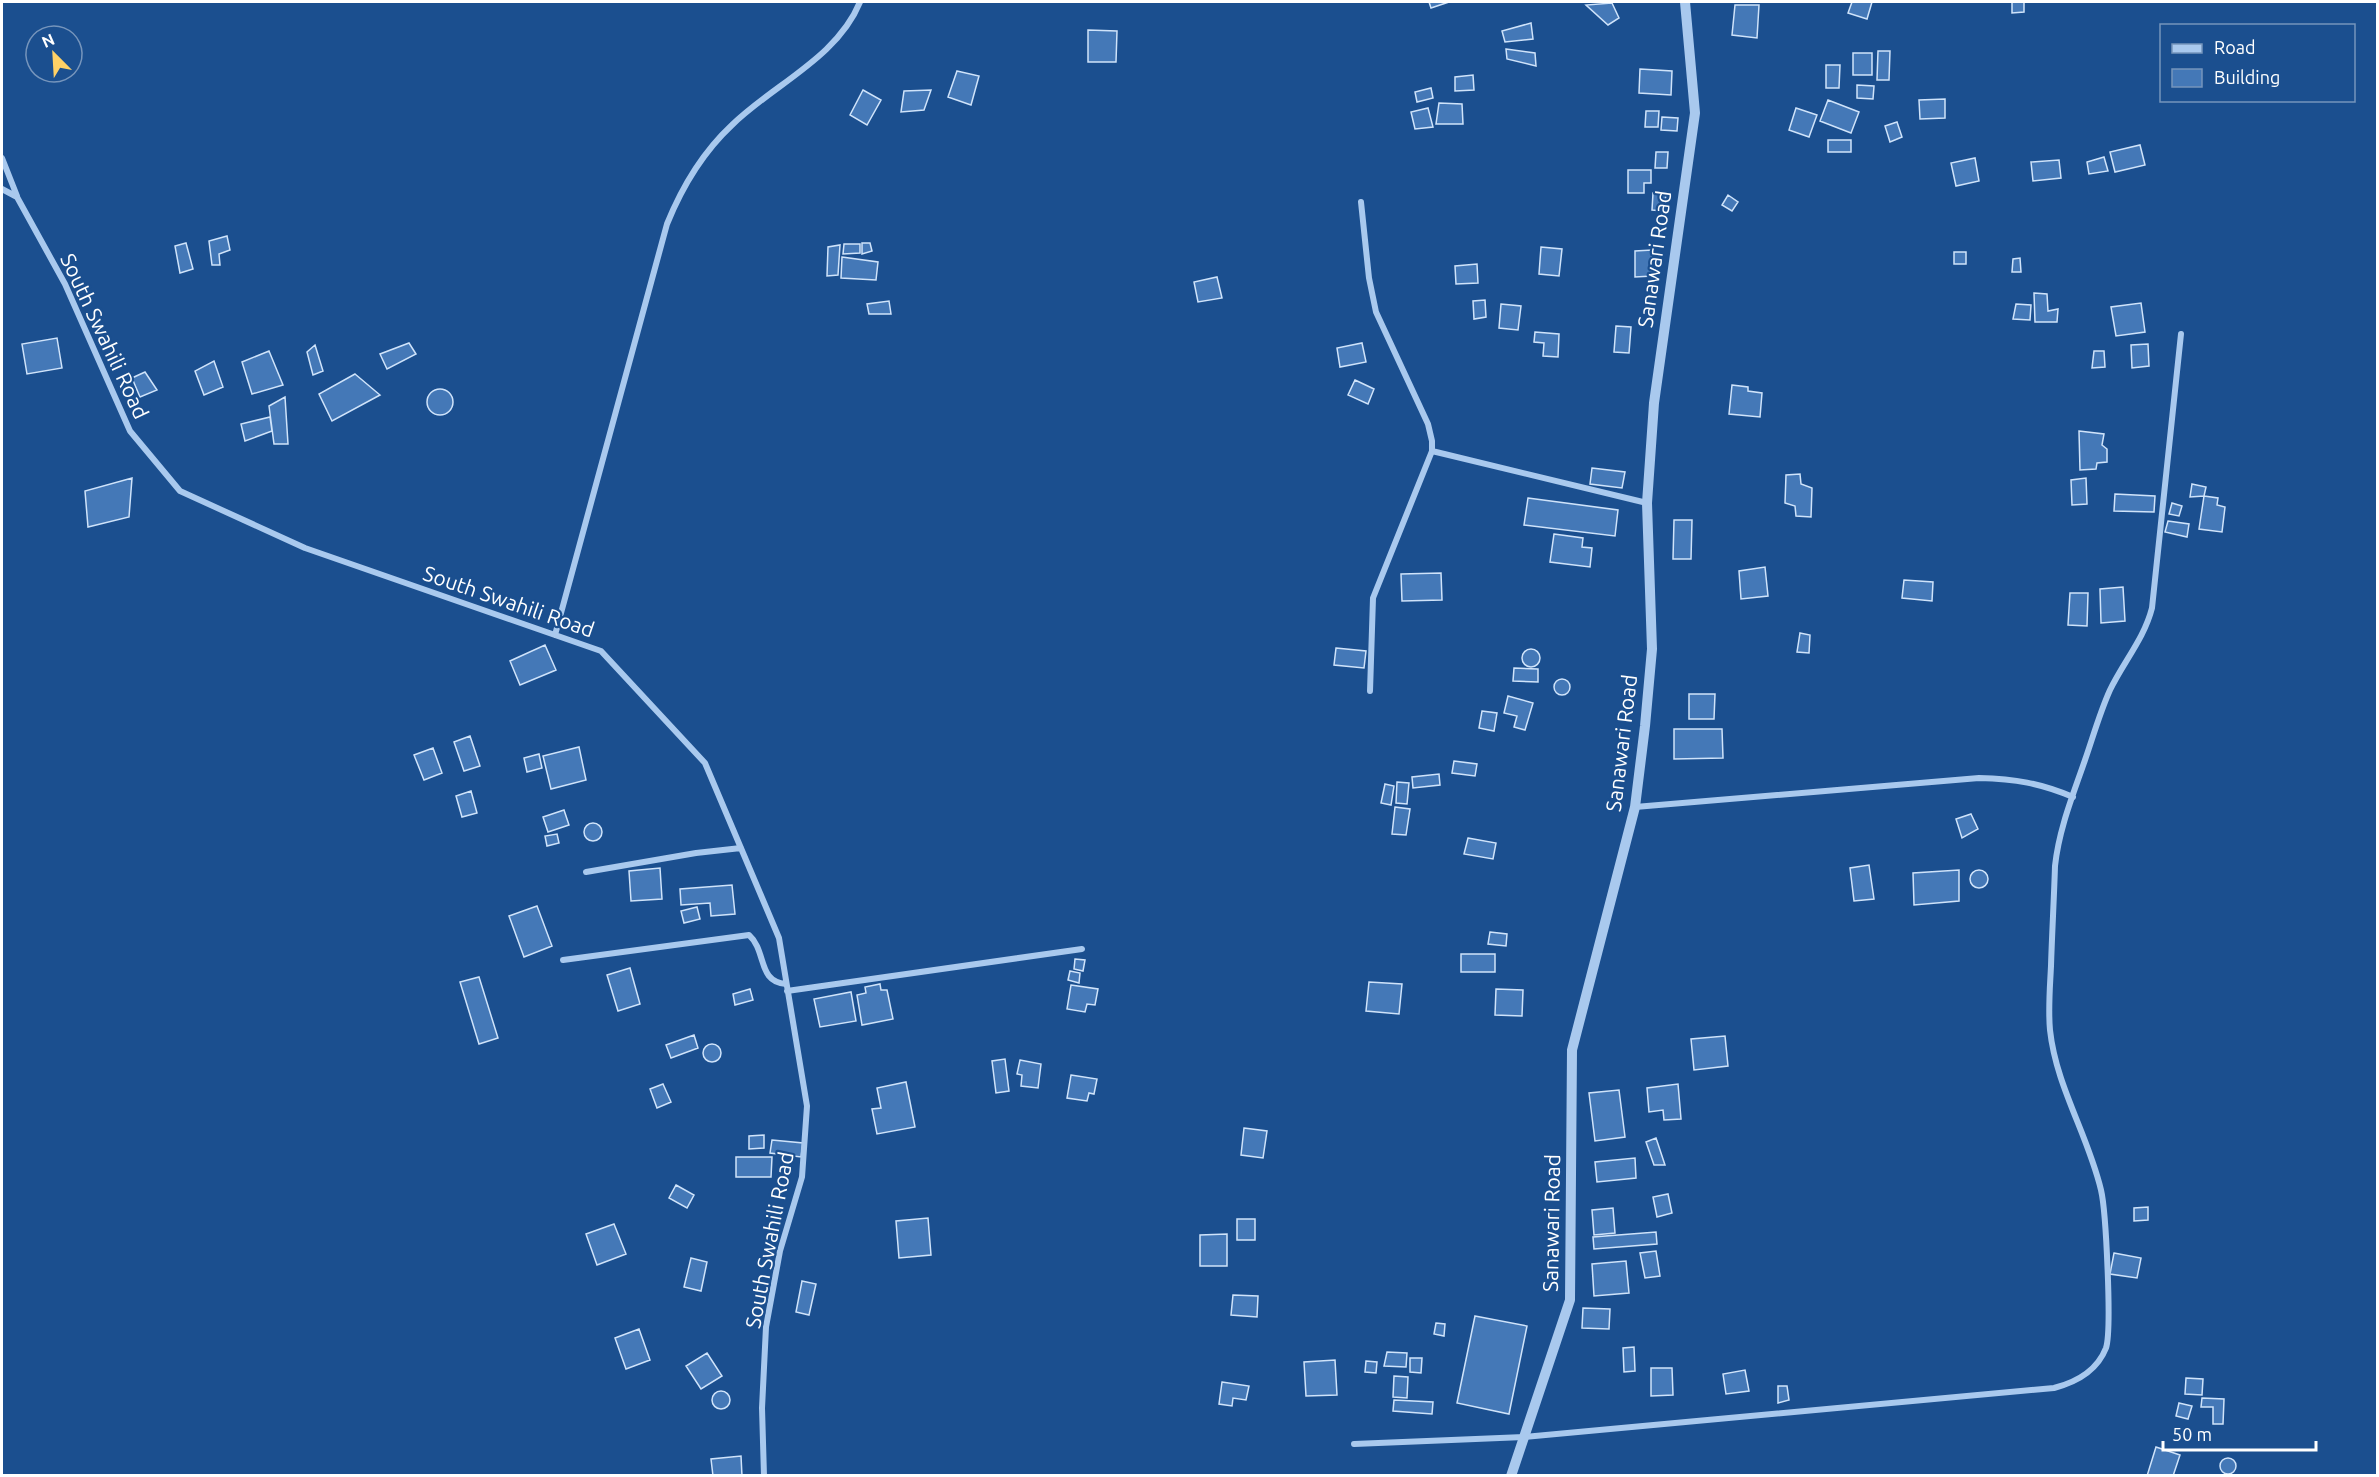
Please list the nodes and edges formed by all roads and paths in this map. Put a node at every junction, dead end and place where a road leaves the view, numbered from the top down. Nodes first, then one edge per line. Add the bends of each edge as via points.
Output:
1 (860, 2) edge
2 (1685, 2) edge
3 (2, 158) edge
4 (2, 189) edge
5 (17, 196) junction
6 (1361, 202) dead end
7 (2181, 334) dead end
8 (1432, 451) junction
9 (1647, 502) junction
10 (555, 635) junction
11 (1370, 691) dead end
12 (2073, 797) junction
13 (1635, 807) junction
14 (741, 848) junction
15 (585, 872) dead end
16 (1082, 949) dead end
17 (563, 960) dead end
18 (786, 987) junction
19 (1524, 1437) junction
20 (1354, 1444) dead end
21 (764, 1476) edge
22 (1511, 1476) edge

1 - 10 street via 849,24 831,45 733,123 713,144 677,200 667,224
2 - 9 street, Sanawari Road via 1695,113 1654,403
3 - 5 street, South Swahili Road
4 - 5 street
5 - 10 street, South Swahili Road via 65,284 130,431 180,491 305,548
6 - 8 street via 1376,312 1428,424
7 - 12 street via 2152,608 2144,634 2109,692
8 - 9 street
8 - 11 street via 1373,598
9 - 13 street, Sanawari Road via 1652,649
10 - 14 street, South Swahili Road via 601,651 705,763
12 - 13 street via 2043,784 1979,778
12 - 19 street via 2057,845 2049,1005 2055,1059 2103,1203 2109,1335 2100,1359 2089,1372 2073,1383 2054,1388
13 - 19 street, Sanawari Road via 1572,1050 1570,1300
14 - 15 street
14 - 18 street, South Swahili Road via 779,938
16 - 18 street
17 - 18 street via 749,935 769,978
18 - 21 street, South Swahili Road via 807,1106 802,1177 780,1251 766,1327
19 - 20 street
19 - 22 street, Sanawari Road

